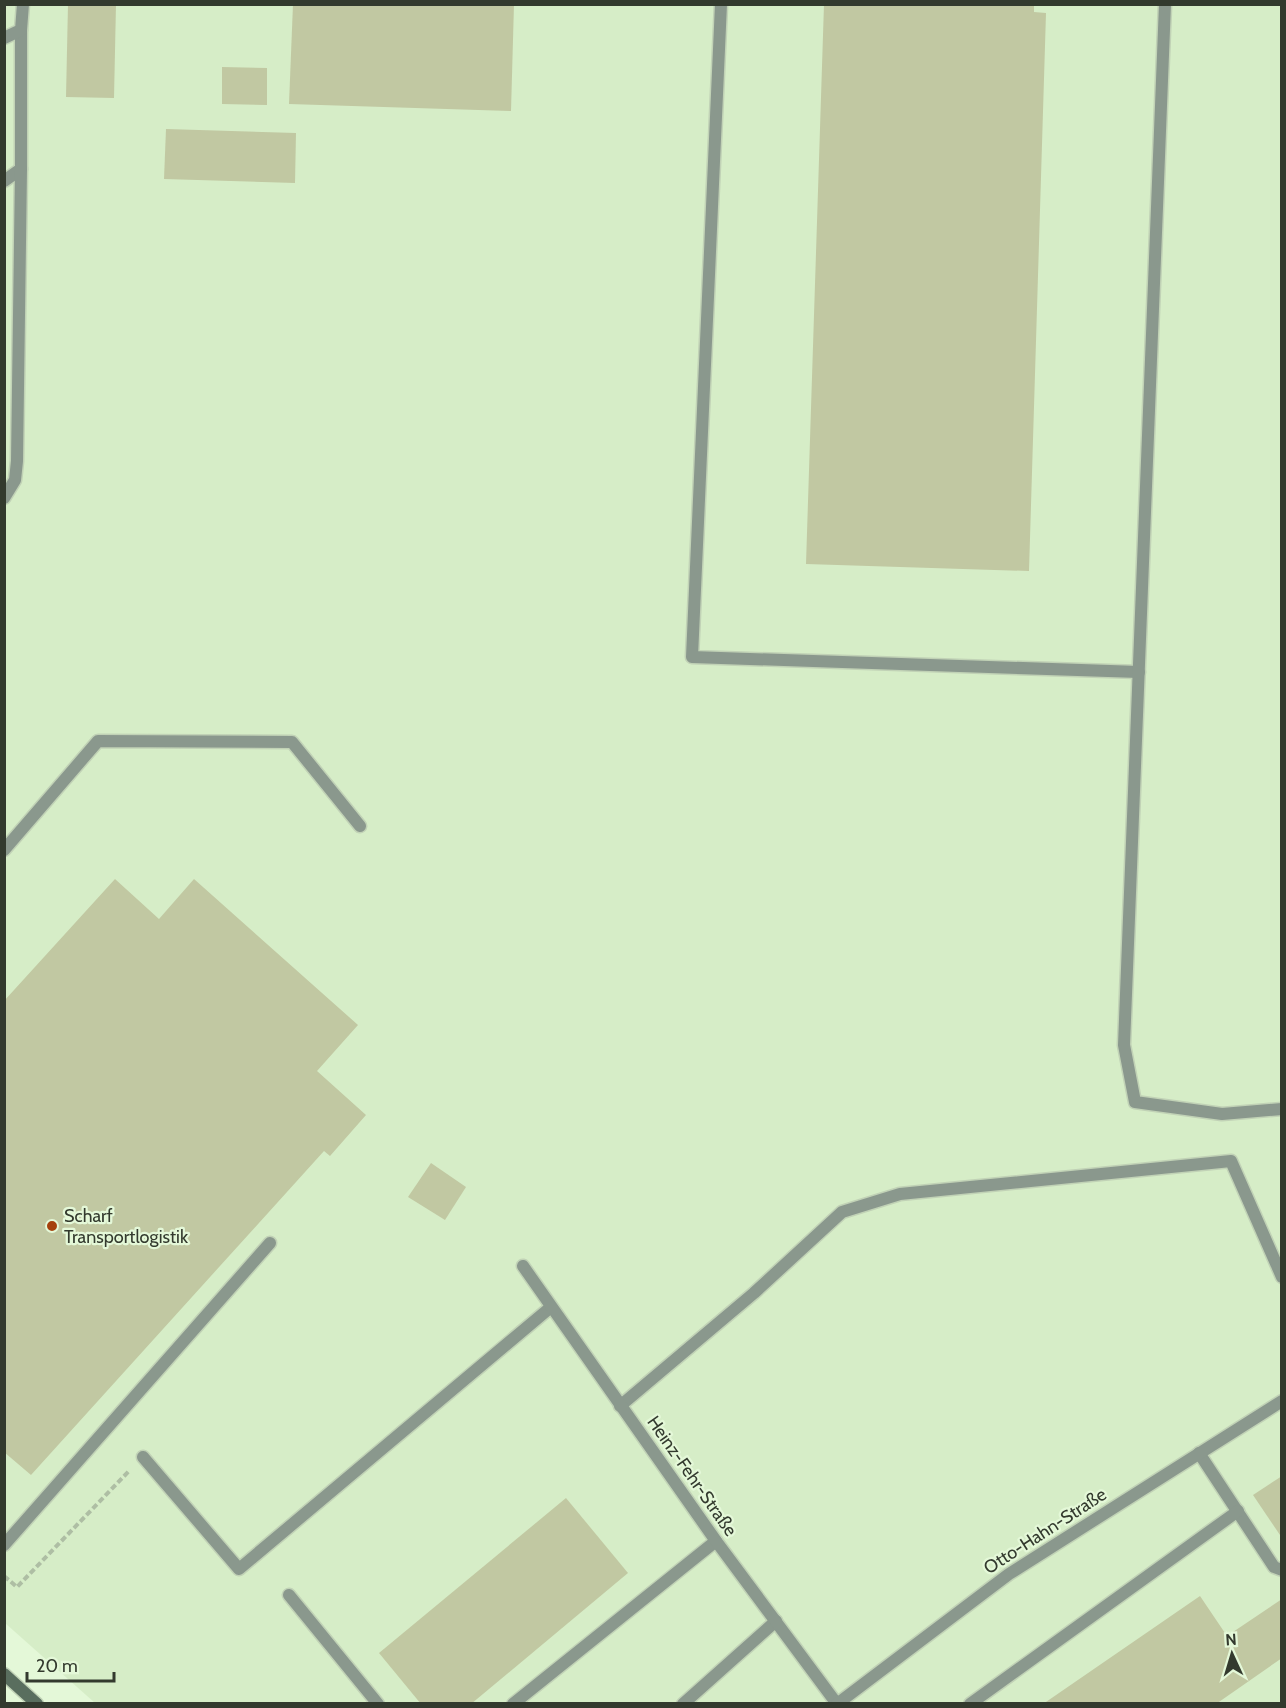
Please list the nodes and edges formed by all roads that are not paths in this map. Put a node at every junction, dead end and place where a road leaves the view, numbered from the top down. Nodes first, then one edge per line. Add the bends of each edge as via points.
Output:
1 (23, 4) edge
2 (721, 4) edge
3 (1165, 4) edge
4 (21, 30) junction
5 (4, 38) edge
6 (21, 169) junction
7 (4, 181) edge
8 (4, 498) edge
9 (1139, 672) junction
10 (360, 826) dead end
11 (4, 850) edge
12 (1281, 1109) edge
13 (270, 1243) dead end
14 (523, 1266) dead end
15 (1281, 1277) edge
16 (551, 1307) junction
17 (1281, 1401) edge
18 (620, 1406) junction
19 (1199, 1453) junction
20 (143, 1457) road end
21 (1238, 1511) junction
22 (716, 1541) junction
23 (4, 1545) edge
24 (1281, 1570) edge
25 (289, 1595) dead end
26 (776, 1622) junction
27 (4, 1674) edge
28 (837, 1703) edge
29 (37, 1704) edge
30 (378, 1704) edge
31 (513, 1704) edge
32 (684, 1704) edge
33 (969, 1704) edge

1 - 4 street
2 - 9 street via 692,657
3 - 9 street
4 - 5 street
4 - 6 street
6 - 7 street
6 - 8 street via 17,461 15,480
9 - 12 street via 1124,1045 1135,1102 1222,1114
10 - 11 street via 292,742 98,741
13 - 23 street
14 - 16 street, Heinz-Fehr-Straße
15 - 18 street via 1232,1161 900,1194 842,1212 754,1293
16 - 18 street, Heinz-Fehr-Straße
16 - 20 street via 239,1569
17 - 19 street, Otto-Hahn-Straße
18 - 22 street, Heinz-Fehr-Straße
19 - 21 street
19 - 28 street, Otto-Hahn-Straße via 1009,1574
21 - 24 street via 1274,1567
21 - 33 street
22 - 26 street, Heinz-Fehr-Straße
22 - 31 street
25 - 30 street
26 - 28 street, Heinz-Fehr-Straße
26 - 32 street
27 - 29 main road

